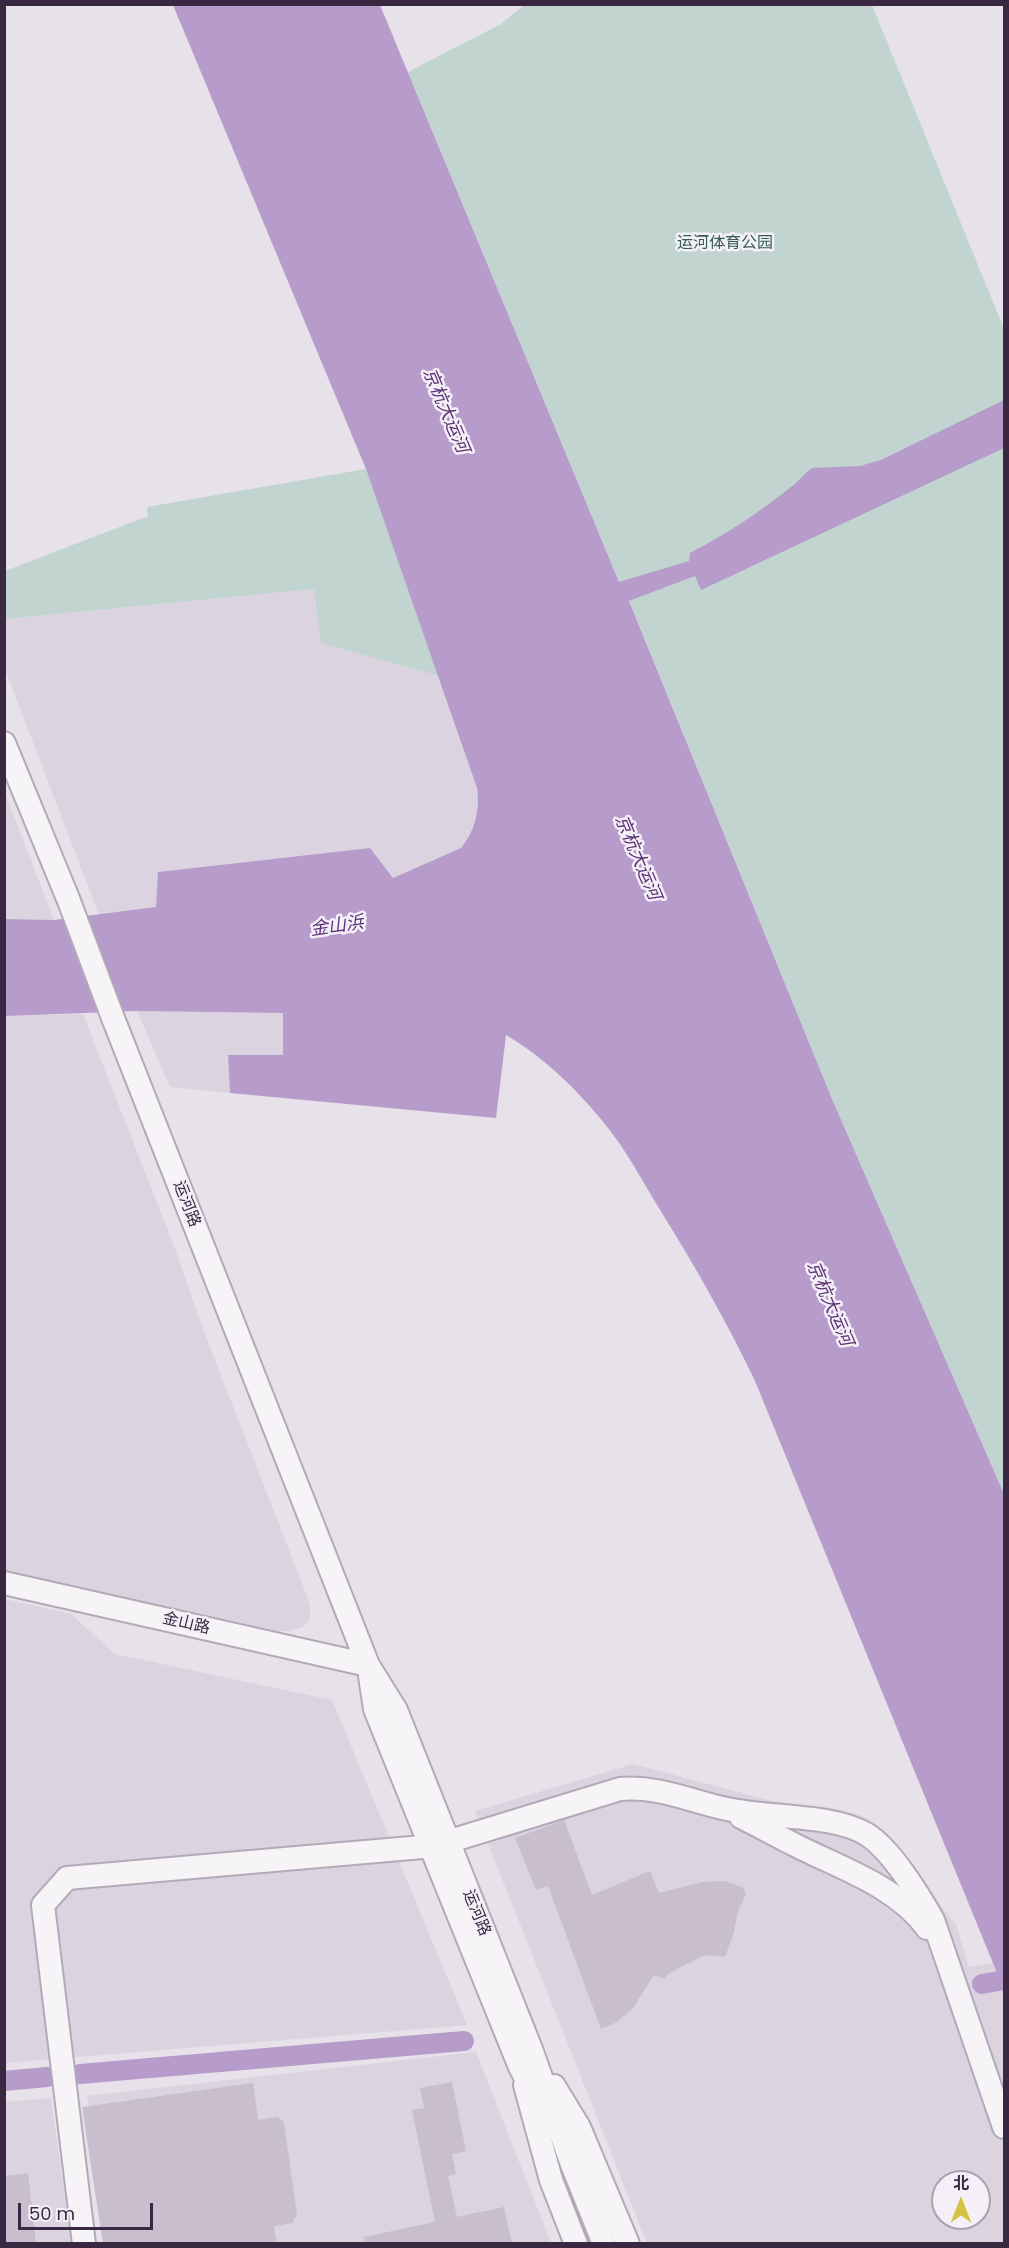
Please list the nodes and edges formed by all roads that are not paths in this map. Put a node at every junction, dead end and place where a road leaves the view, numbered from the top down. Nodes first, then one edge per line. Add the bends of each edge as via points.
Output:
1 (4, 743) edge
2 (4, 1583) edge
3 (368, 1665) junction
4 (727, 1809) junction
5 (439, 1844) junction
6 (942, 1949) junction
7 (525, 2058) junction
8 (1005, 2127) edge
9 (84, 2244) edge
10 (576, 2244) edge
11 (604, 2244) edge
12 (627, 2244) edge

1 - 3 street, 运河路
2 - 3 street, 金山路
3 - 5 street, 运河路 via 375,1709
4 - 5 street via 662,1791 620,1788
4 - 6 street via 897,1898 919,1917
4 - 6 street via 845,1825 867,1834 915,1889 933,1920
5 - 7 street, 运河路
5 - 9 street via 67,1878 43,1905
6 - 8 street
7 - 10 street, 运河路 via 551,2180
7 - 11 street, 运河路
7 - 12 street via 579,2127

